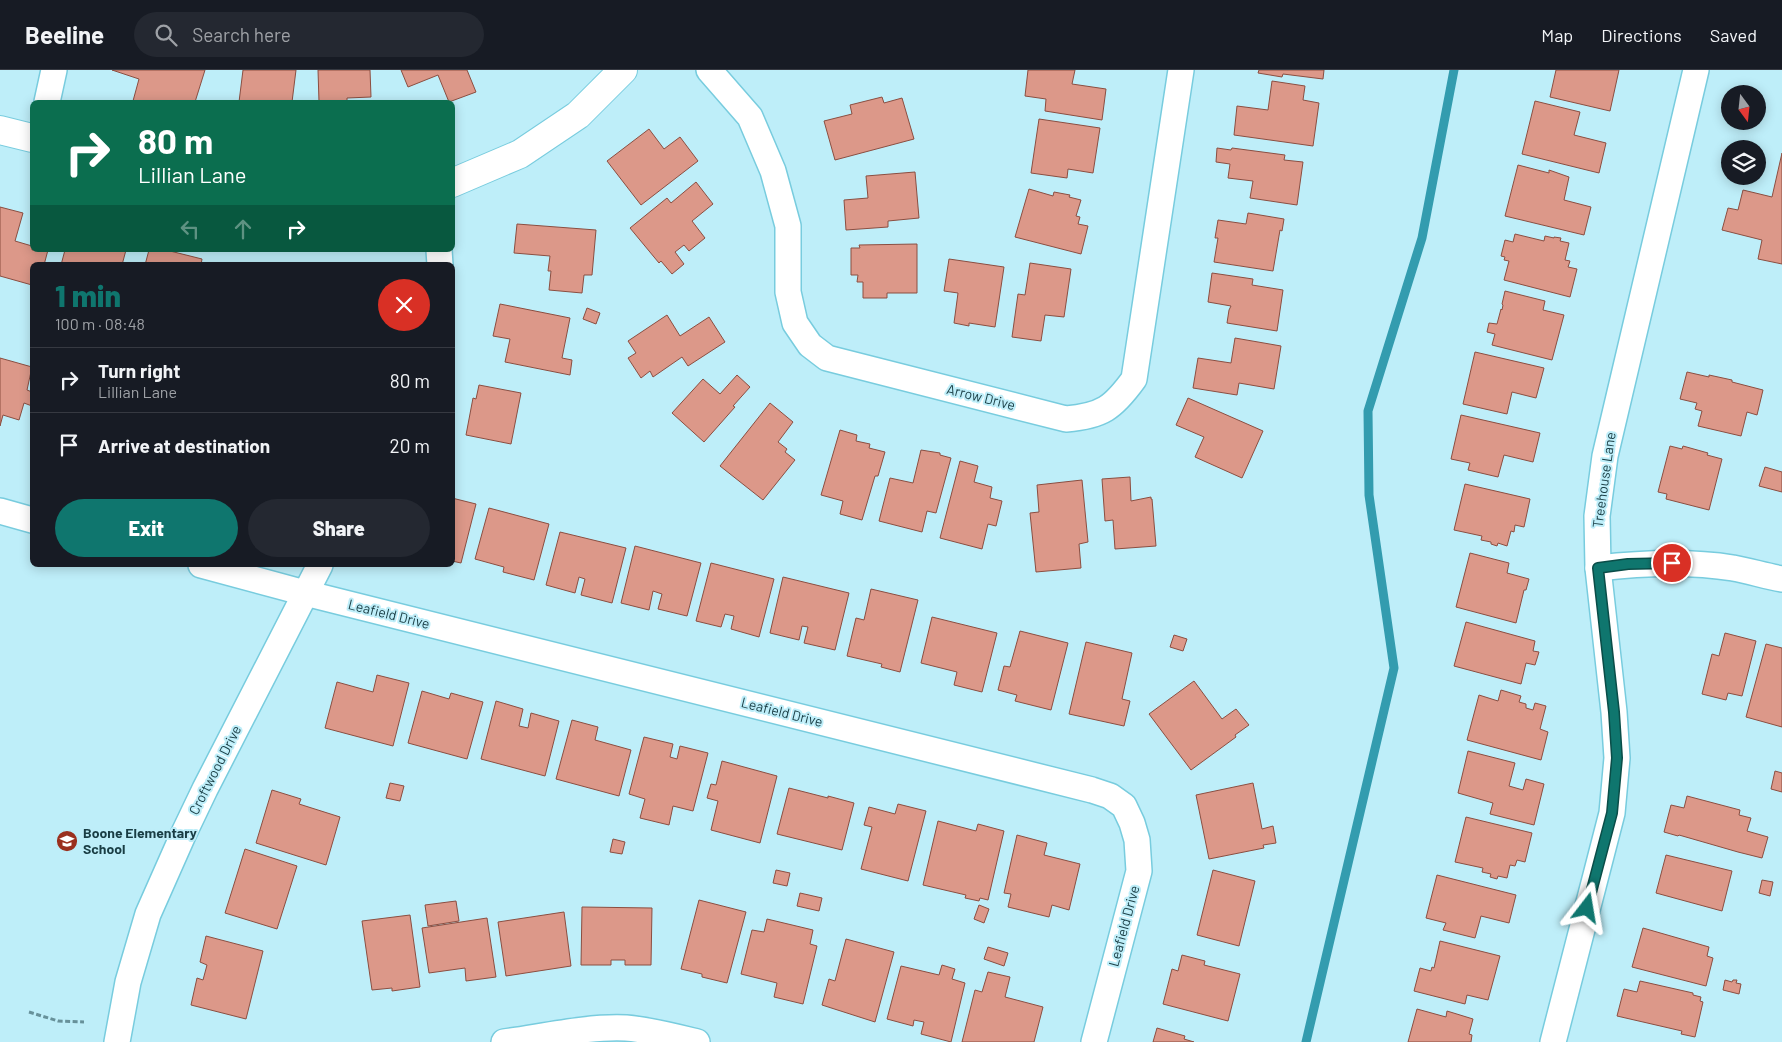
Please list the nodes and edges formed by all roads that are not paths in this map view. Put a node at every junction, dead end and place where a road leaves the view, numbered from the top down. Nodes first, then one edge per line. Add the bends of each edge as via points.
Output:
1 (54, 70) edge
2 (623, 70) edge
3 (709, 70) edge
4 (1181, 70) edge
5 (1696, 70) edge
6 (47, 100) edge
7 (0, 130) edge
8 (30, 138) edge
9 (455, 182) edge
10 (0, 511) edge
11 (30, 519) edge
12 (208, 567) edge
13 (319, 567) edge
14 (1598, 568) junction
15 (1782, 579) edge
16 (306, 593) junction
17 (116, 1042) edge
18 (504, 1042) edge
19 (697, 1042) edge
20 (1094, 1042) edge
21 (1553, 1042) edge

1 - 6 street
2 - 9 street via 578,115 527,149
3 - 4 street, Arrow Drive via 750,117 774,171 788,226 788,292 796,323 810,345 827,358 1066,419 1102,412 1121,397 1134,379
5 - 14 street, Treehouse Lane via 1605,456 1596,516
7 - 8 street
10 - 11 street
12 - 16 street, Leafield Drive
13 - 16 street, Croftwood Drive
14 - 15 street via 1672,563 1732,568
14 - 21 street, Treehouse Lane via 1617,758 1612,813
16 - 17 street, Croftwood Drive via 198,804 148,914 128,982
16 - 20 street, Leafield Drive via 1110,796 1124,806 1132,823 1139,871
18 - 19 street via 624,1028 657,1031

